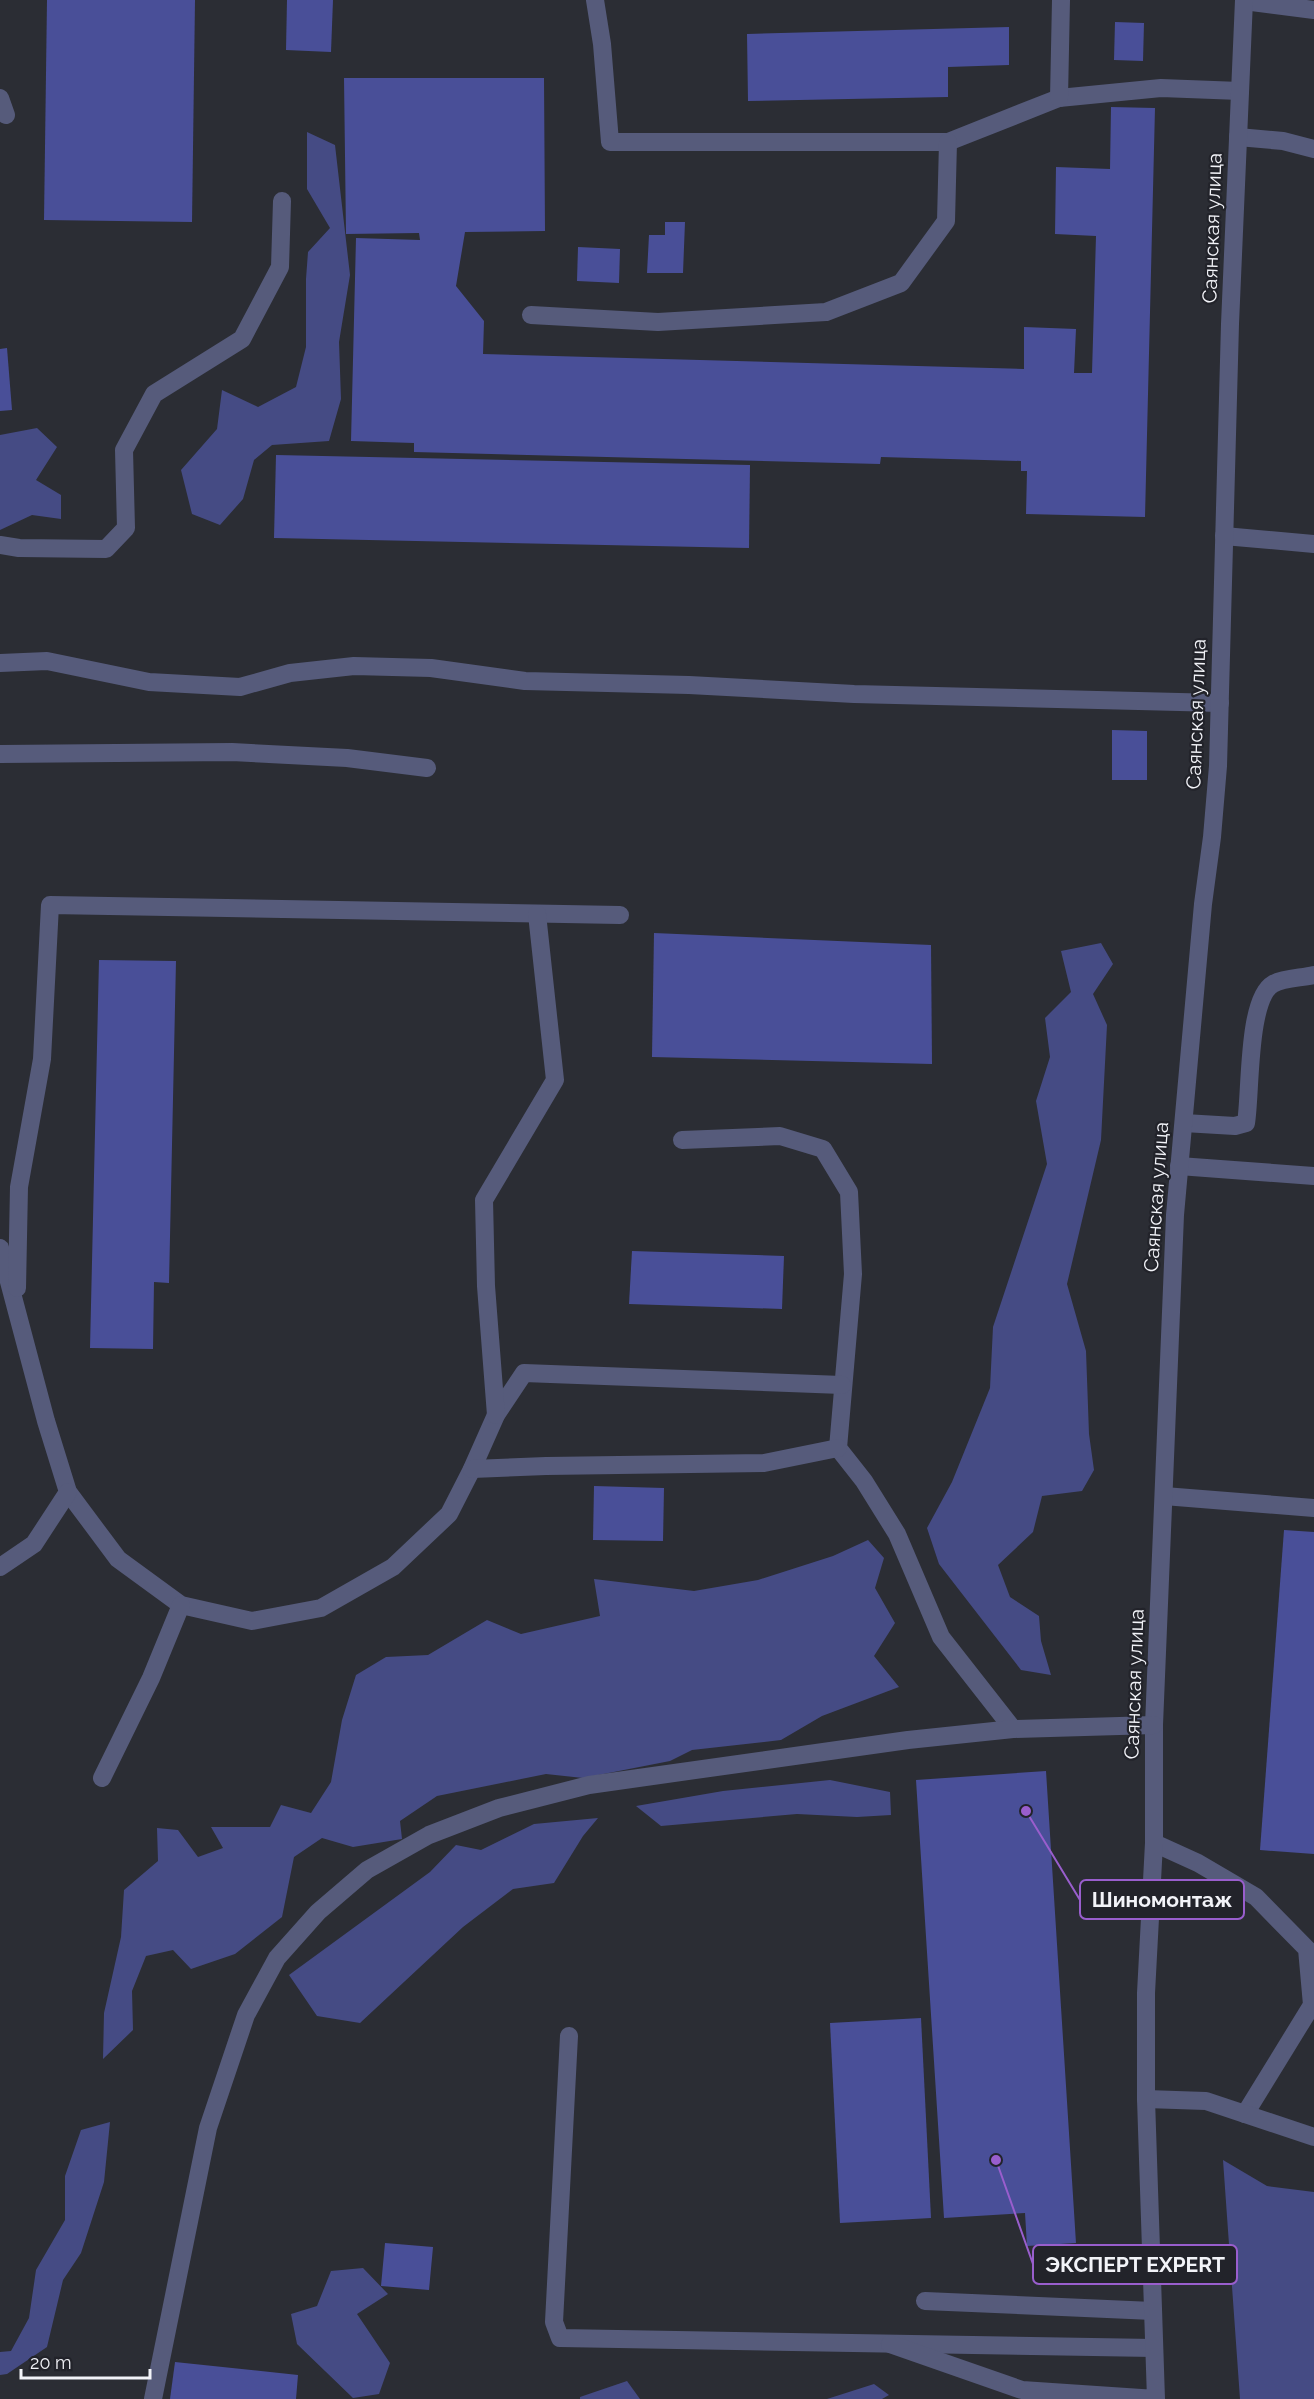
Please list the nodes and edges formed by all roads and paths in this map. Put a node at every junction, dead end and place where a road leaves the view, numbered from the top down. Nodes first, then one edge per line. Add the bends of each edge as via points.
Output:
1 (595, 0) edge
2 (1061, 0) edge
3 (1244, 0) edge
4 (1314, 10) edge
5 (1240, 91) junction
6 (1059, 98) junction
7 (1238, 137) junction
8 (948, 142) junction
9 (1314, 148) edge
10 (282, 201) dead end
11 (531, 315) dead end
12 (1224, 536) junction
13 (1314, 544) edge
14 (0, 545) edge
15 (0, 663) edge
16 (1220, 703) junction
17 (0, 754) edge
18 (427, 768) dead end
19 (537, 914) junction
20 (620, 915) dead end
21 (1314, 975) edge
22 (1184, 1123) junction
23 (682, 1140) dead end
24 (1179, 1166) junction
25 (1314, 1176) edge
26 (0, 1248) edge
27 (17, 1305) junction
28 (842, 1385) junction
29 (496, 1415) junction
30 (838, 1448) junction
31 (472, 1469) junction
32 (68, 1492) junction
33 (1164, 1496) junction
34 (1314, 1508) edge
35 (0, 1567) edge
36 (181, 1605) junction
37 (1154, 1725) junction
38 (1013, 1729) junction
39 (102, 1778) dead end
40 (1154, 1843) junction
41 (569, 2036) dead end
42 (1146, 2099) junction
43 (1245, 2114) junction
44 (1314, 2137) edge
45 (924, 2301) dead end
46 (1153, 2311) junction
47 (890, 2344) junction
48 (1154, 2348) junction
49 (153, 2399) edge
50 (1156, 2399) edge

1 - 8 street via 610,142
2 - 6 street
3 - 4 street
3 - 5 street, Саянская улица
5 - 6 street via 1161,88
5 - 7 street, Саянская улица
6 - 8 street
7 - 9 street
7 - 12 street, Саянская улица
8 - 11 street via 946,221 900,283 826,312 658,322
10 - 14 street via 280,267 242,339 154,394 124,450 126,528 106,549
12 - 13 street
12 - 16 street, Саянская улица
15 - 16 street via 47,661 149,682 240,687 290,673 354,666 430,668 525,681
16 - 22 street, Саянская улица via 1216,790
17 - 18 street via 232,752 347,758
19 - 20 street
19 - 27 street via 50,905 42,1059 19,1187
19 - 29 street via 555,1080 484,1200
21 - 22 street via 1275,982 1264,991 1251,1048 1246,1123
22 - 24 street, Саянская улица
23 - 28 street via 780,1136 823,1149 849,1192 853,1274
24 - 25 street
24 - 33 street, Саянская улица
26 - 27 street
27 - 32 street
28 - 29 street via 524,1373
28 - 30 street
29 - 31 street
30 - 31 street via 764,1463
30 - 38 street via 897,1534 941,1637
31 - 36 street via 449,1514 393,1567 321,1608 252,1621
32 - 35 street via 34,1544
32 - 36 street via 118,1559
33 - 34 street
33 - 37 street, Саянская улица
36 - 39 street via 151,1678
37 - 38 street
37 - 40 street, Саянская улица
38 - 49 street via 589,1785 499,1808 429,1835 367,1870 318,1912 277,1958 246,2015 208,2128
40 - 42 street, Саянская улица via 1146,1993
40 - 43 street via 1256,1897 1308,1949 1312,2005
41 - 47 street via 554,2322 560,2338
42 - 43 street via 1206,2101
42 - 46 street, Саянская улица
43 - 44 street
45 - 46 street
46 - 48 street, Саянская улица
47 - 48 street
47 - 50 street via 1022,2390
48 - 50 street, Саянская улица

